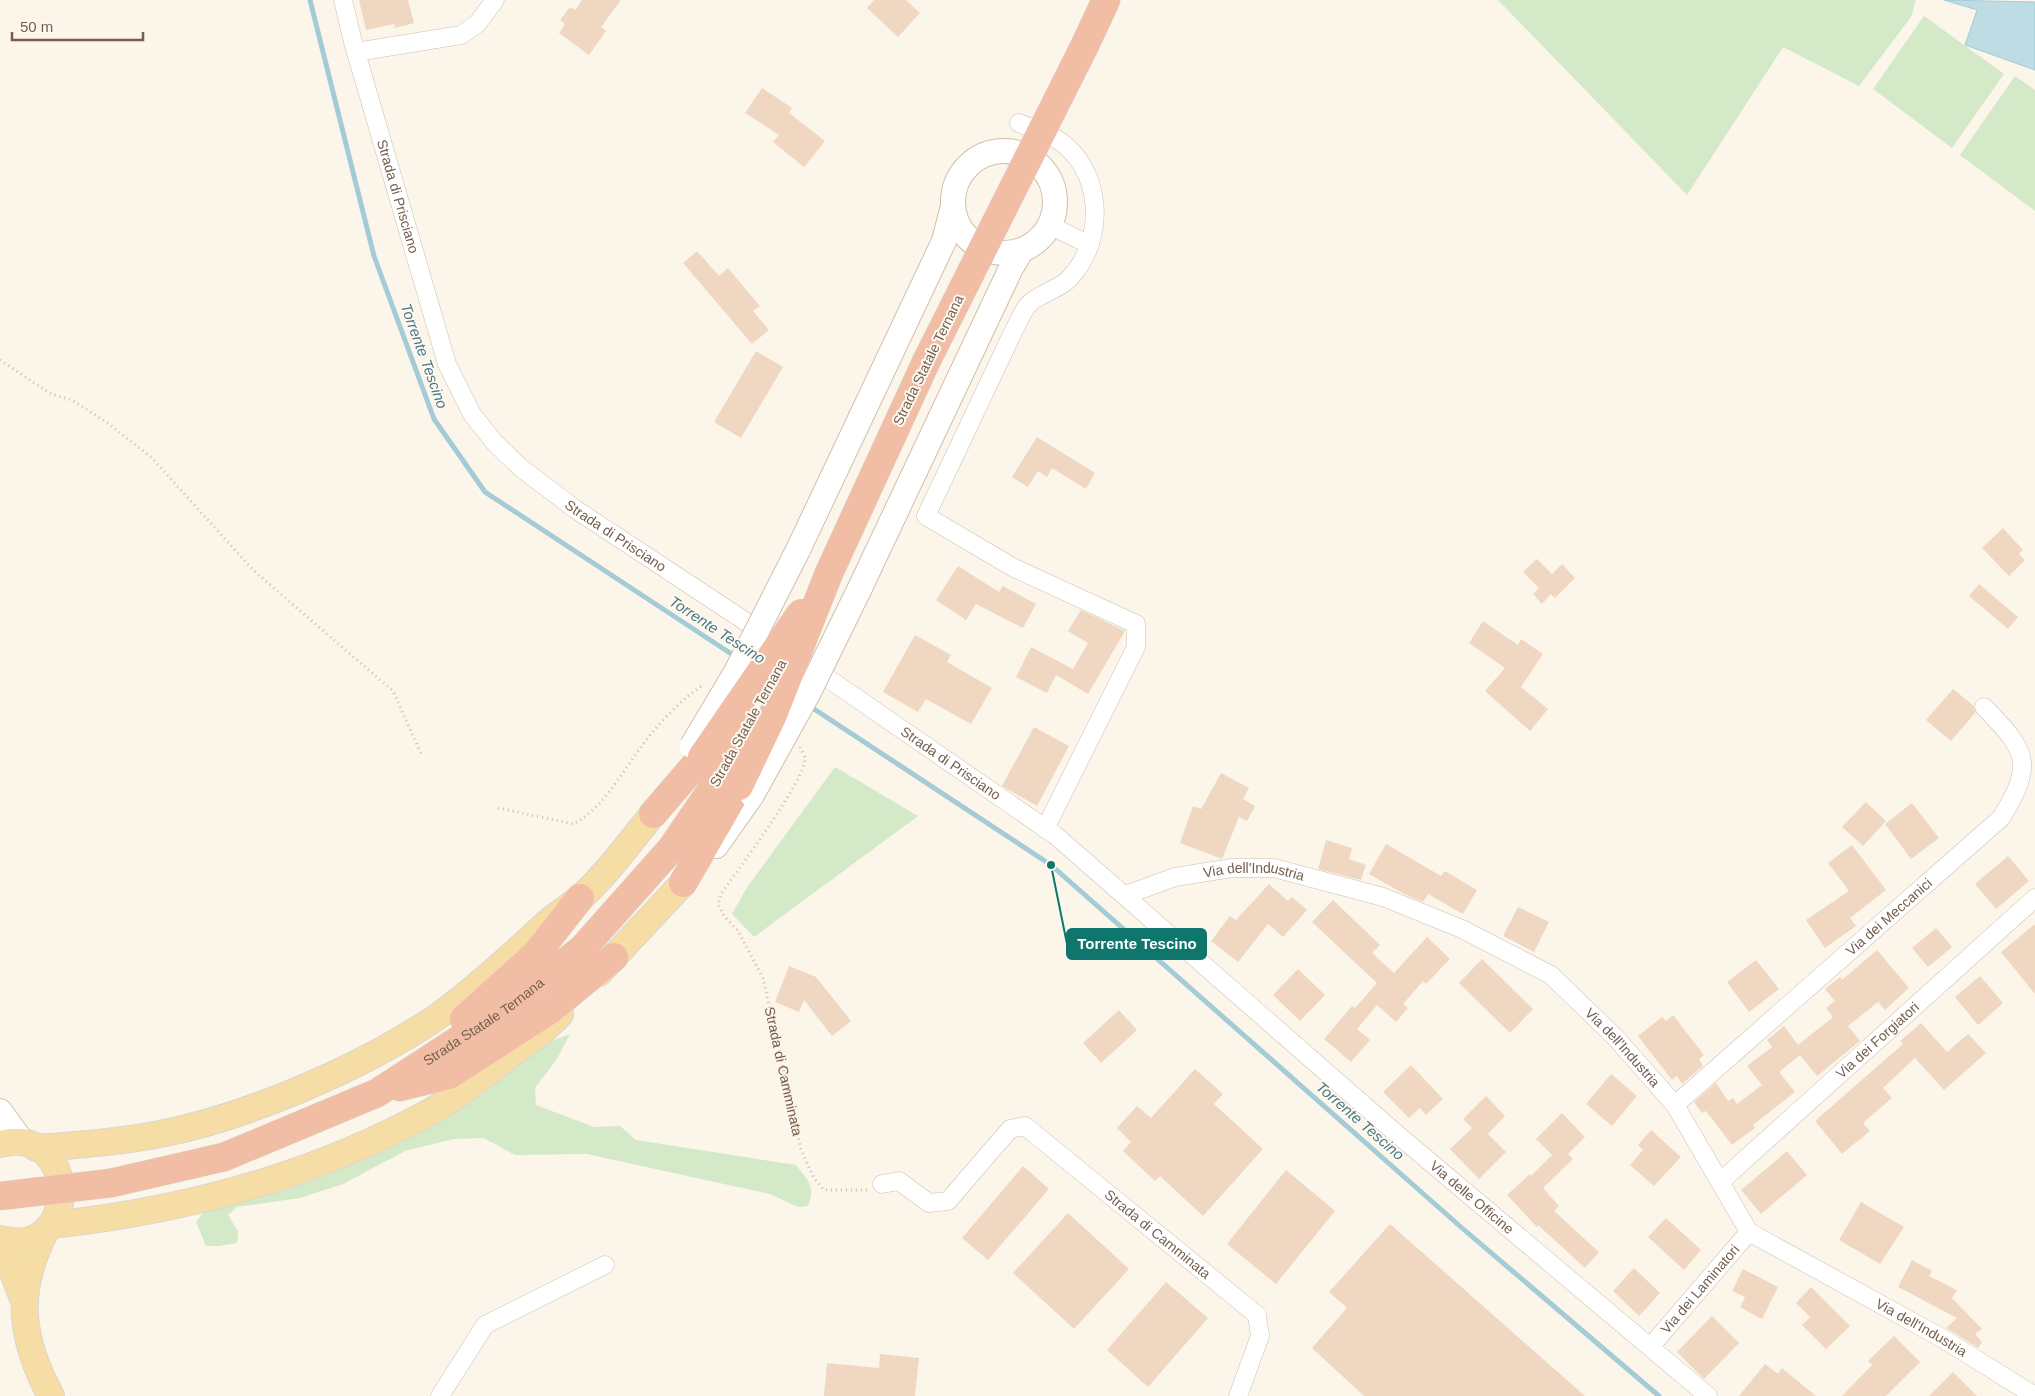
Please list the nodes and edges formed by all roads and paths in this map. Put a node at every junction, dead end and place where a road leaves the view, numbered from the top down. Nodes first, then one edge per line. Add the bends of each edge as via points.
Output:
1 (343, 0) edge
2 (495, 0) edge
3 (1106, 0) edge
4 (356, 52) junction
5 (1019, 123) dead end
6 (953, 206) junction
7 (1049, 225) junction
8 (1090, 245) junction
9 (1022, 250) junction
10 (0, 360) edge
11 (708, 682) dead end
12 (1984, 707) dead end
13 (798, 743) dead end
14 (422, 756) dead end
15 (722, 772) junction
16 (498, 808) dead end
17 (653, 814) joint
18 (1045, 829) junction
19 (683, 883) joint
20 (1126, 895) junction
21 (580, 898) junction
22 (2035, 898) edge
23 (614, 957) junction
24 (377, 1093) junction
25 (1675, 1105) junction
26 (0, 1111) edge
27 (20, 1145) edge
28 (1720, 1182) junction
29 (882, 1184) joint
30 (0, 1196) edge
31 (48, 1227) junction
32 (1749, 1232) junction
33 (0, 1239) edge
34 (0, 1249) edge
35 (605, 1265) dead end
36 (24, 1302) junction
37 (1650, 1346) junction
38 (50, 1396) edge
39 (440, 1396) edge
40 (1238, 1396) edge
41 (1708, 1396) edge
42 (2035, 1396) edge

1 - 4 street, Strada di Prisciano
2 - 4 street via 477,24 461,35
3 - 15 highway, Strada Statale Ternana, bridge via 926,362 829,573
4 - 18 street, Strada di Prisciano via 447,364 472,414 494,442 521,468 575,508 745,621
5 - 8 street via 1055,138 1086,170 1096,213
6 - 7 main road via 958,179 970,164 985,154 1008,151 1033,160 1050,180 1055,201
6 - 9 main road via 960,230 974,244 998,253
6 - 15 main road, bridge via 944,241 798,550 736,672
7 - 8 street
7 - 9 main road via 1038,241
8 - 18 street via 1069,279 1028,305 926,516 1014,568 1136,624 1136,647
9 - 15 main road, bridge via 808,694
10 - 14 path via 51,394 72,400 152,458 252,570 393,691
11 - 16 path via 690,695 640,748 612,789 588,816 574,824
12 - 25 street, Via dei Meccanici via 2019,742 2027,755 2027,778 2016,800 2001,818
13 - 29 path, Strada di Camminata via 805,758 802,771 781,808 721,894 718,904 738,931 763,978 801,1150 814,1178 824,1190 867,1191
15 - 17 highway
15 - 19 highway
15 - 24 highway, Strada Statale Ternana via 671,848 583,948 506,1010
17 - 21 main road
18 - 20 street, Strada di Prisciano
19 - 23 main road
20 - 25 street, Via dell'Industria via 1175,877 1232,868 1274,868 1383,897 1462,929 1551,975 1615,1037
20 - 37 street, Via delle Officine via 1405,1141 1580,1291
21 - 24 highway via 536,954 487,1001
21 - 27 main road via 549,920 487,978 436,1017 389,1046 323,1079 214,1120 160,1134 84,1145
22 - 28 street, Via dei Forgiatori
23 - 24 highway via 550,1010 448,1075
23 - 31 main road via 555,1020 431,1112 275,1180 201,1200
24 - 30 highway, Strada Statale Ternana, bridge via 224,1157 111,1182
25 - 28 street, Via dell'Industria
26 - 27 main road
27 - 31 main road via 52,1161 59,1173 62,1186 60,1209
28 - 32 street, Via dell'Industria
29 - 40 street, Strada di Camminata via 899,1181 929,1203 948,1201 1010,1129 1025,1126 1257,1315 1260,1336
31 - 33 main road via 26,1240 8,1242
31 - 36 main road via 33,1254 26,1276
32 - 37 street, Via dei Laminatori
32 - 42 street, Via dell'Industria via 1940,1337
34 - 36 main road via 10,1264
35 - 39 street via 485,1326
36 - 38 main road via 28,1338 36,1368
37 - 41 street, Via delle Officine

